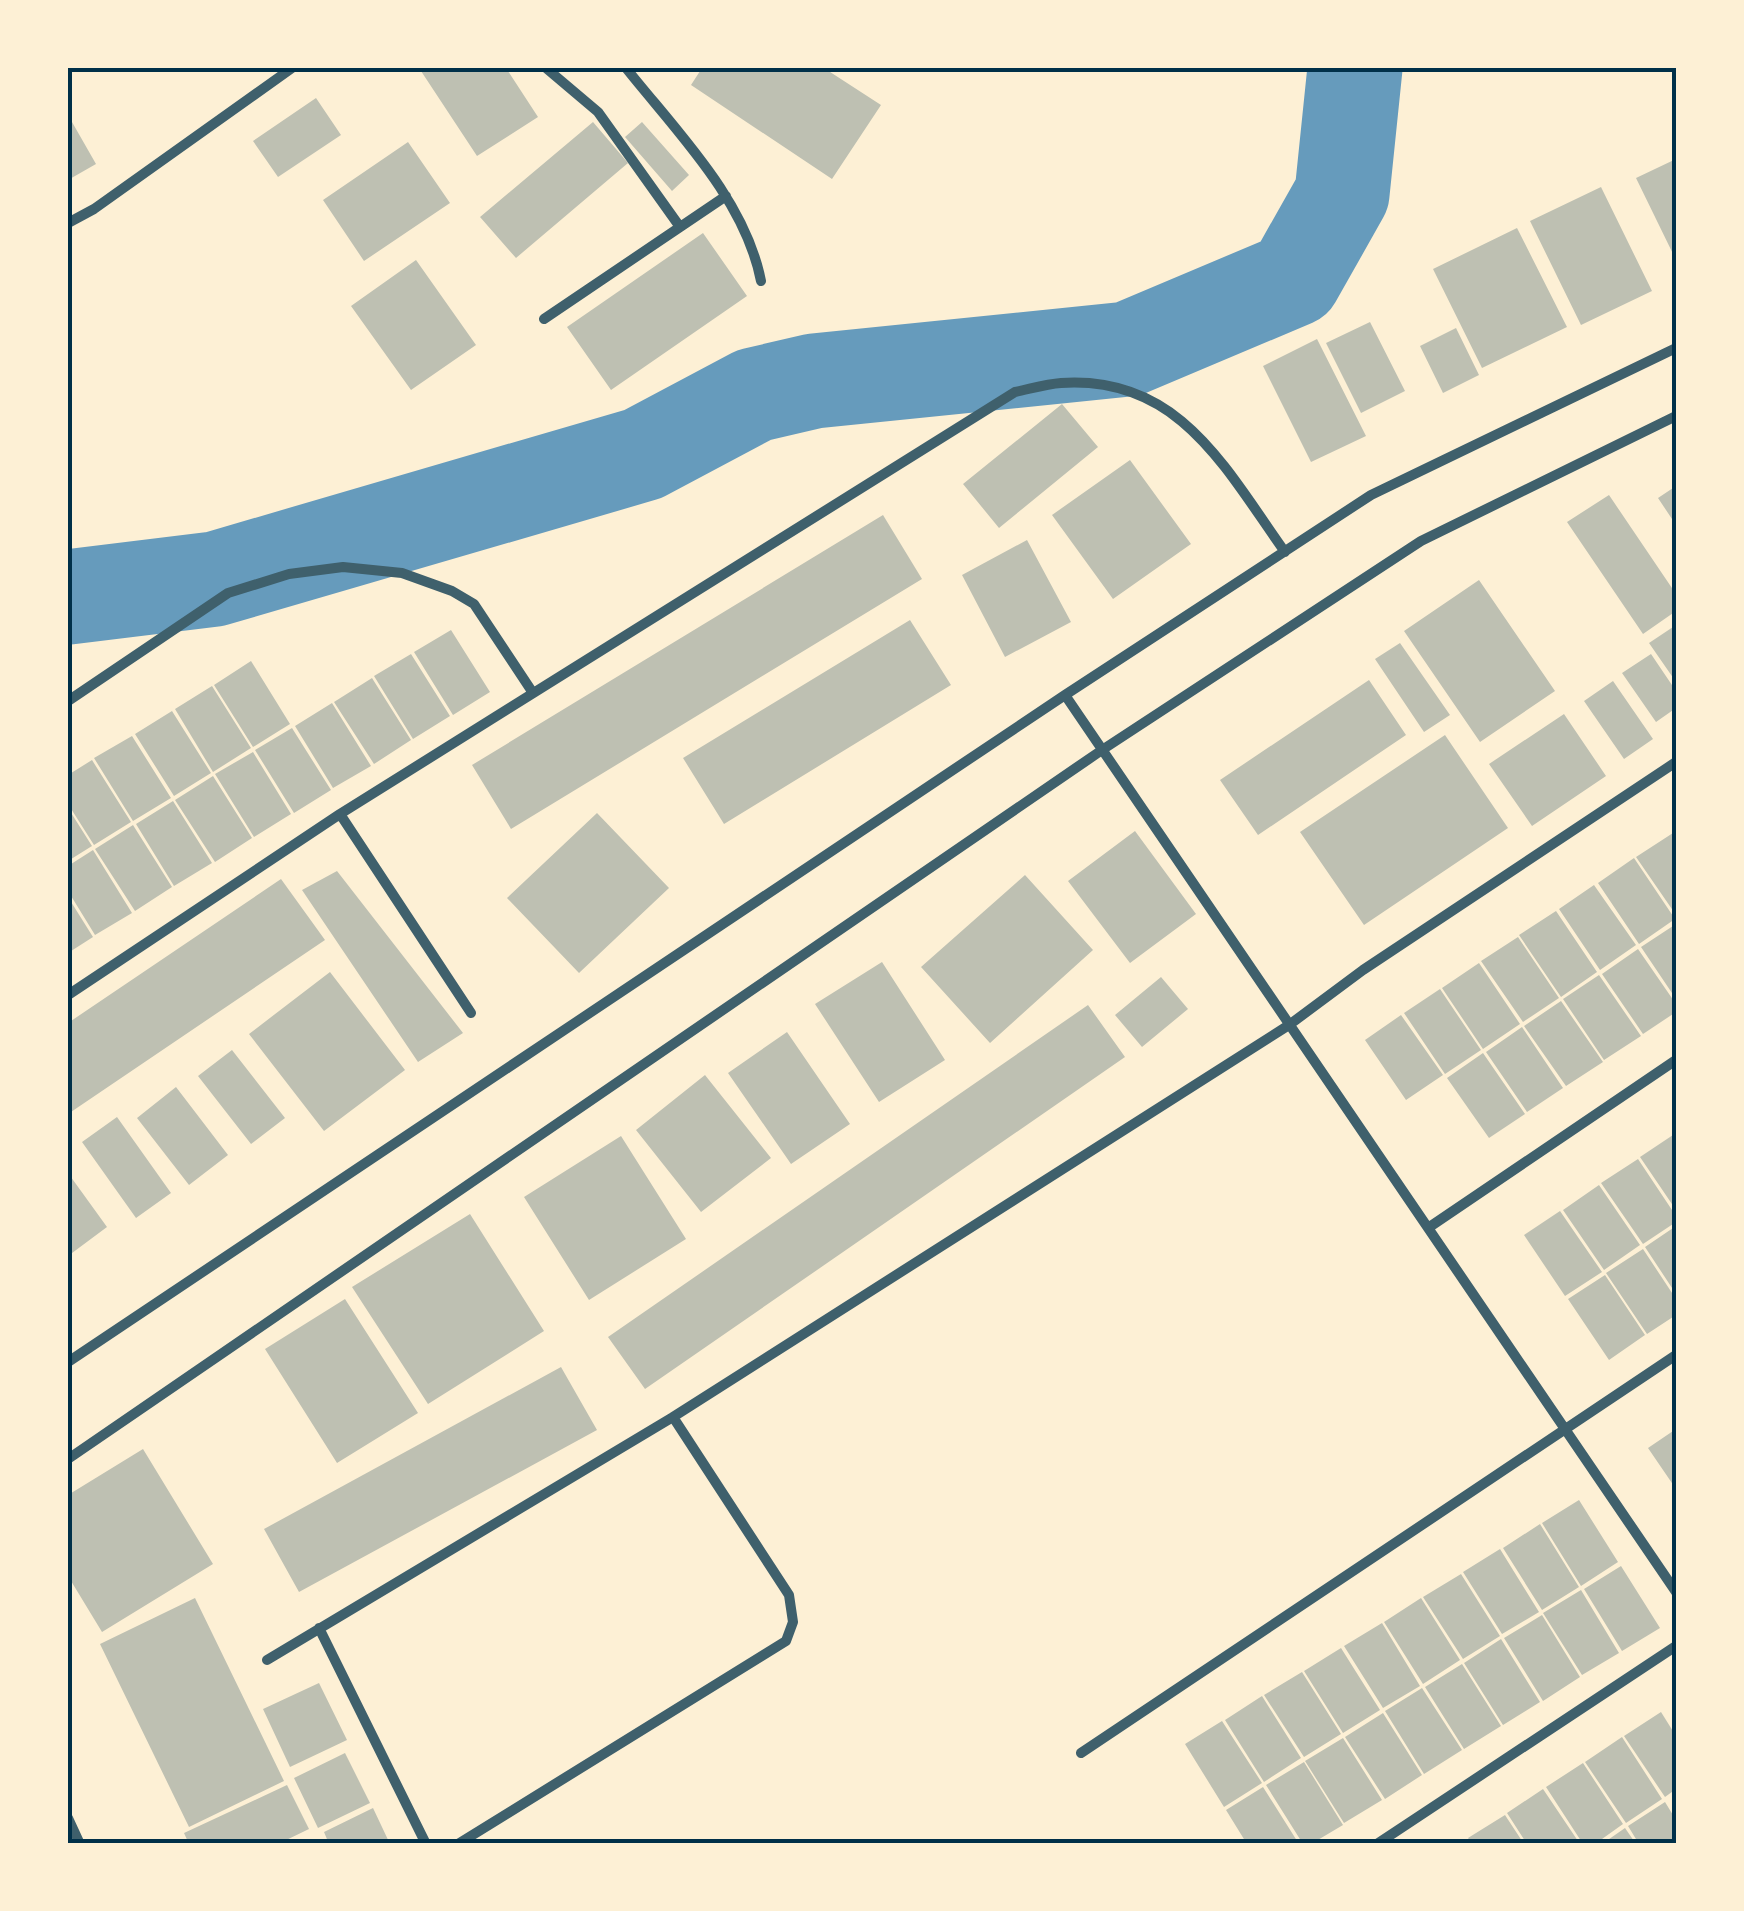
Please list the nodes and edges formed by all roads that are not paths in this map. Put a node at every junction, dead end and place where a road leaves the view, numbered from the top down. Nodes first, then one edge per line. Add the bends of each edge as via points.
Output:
1 (292, 68) edge
2 (546, 68) edge
3 (626, 68) edge
4 (726, 196) junction
5 (68, 223) edge
6 (680, 227) junction
7 (761, 280) dead end
8 (544, 319) dead end
9 (1676, 348) edge
10 (1676, 416) edge
11 (1284, 552) junction
12 (533, 693) junction
13 (1065, 695) junction
14 (68, 701) edge
15 (1102, 750) junction
16 (1676, 762) edge
17 (340, 814) junction
18 (68, 995) edge
19 (471, 1012) dead end
20 (1289, 1025) junction
21 (1676, 1060) edge
22 (1428, 1228) junction
23 (1676, 1356) edge
24 (68, 1362) edge
25 (673, 1418) junction
26 (1566, 1429) junction
27 (68, 1459) edge
28 (1676, 1592) edge
29 (320, 1628) junction
30 (1676, 1646) edge
31 (268, 1660) dead end
32 (1082, 1753) dead end
33 (68, 1818) edge
34 (80, 1844) edge
35 (426, 1844) edge
36 (458, 1844) edge
37 (1376, 1844) edge

1 - 5 street
2 - 6 street via 598,112
3 - 4 street
4 - 6 street
4 - 7 street via 756,253
6 - 8 street
9 - 11 street via 1372,495
10 - 15 street via 1421,542
11 - 12 street via 1211,450 1169,409 1110,386 1060,383 1015,392
11 - 13 street
12 - 14 street via 474,604 402,573 342,568 289,574 228,593
12 - 17 street
13 - 15 street
13 - 24 street
15 - 20 street
15 - 27 street
16 - 20 street
17 - 18 street
17 - 19 street
20 - 22 street
20 - 25 street
21 - 22 street
22 - 26 street
23 - 26 street
25 - 29 street
25 - 36 street via 789,1595 793,1622 786,1641
26 - 28 street
26 - 32 street
29 - 31 street
29 - 35 street
30 - 37 street
33 - 34 street

